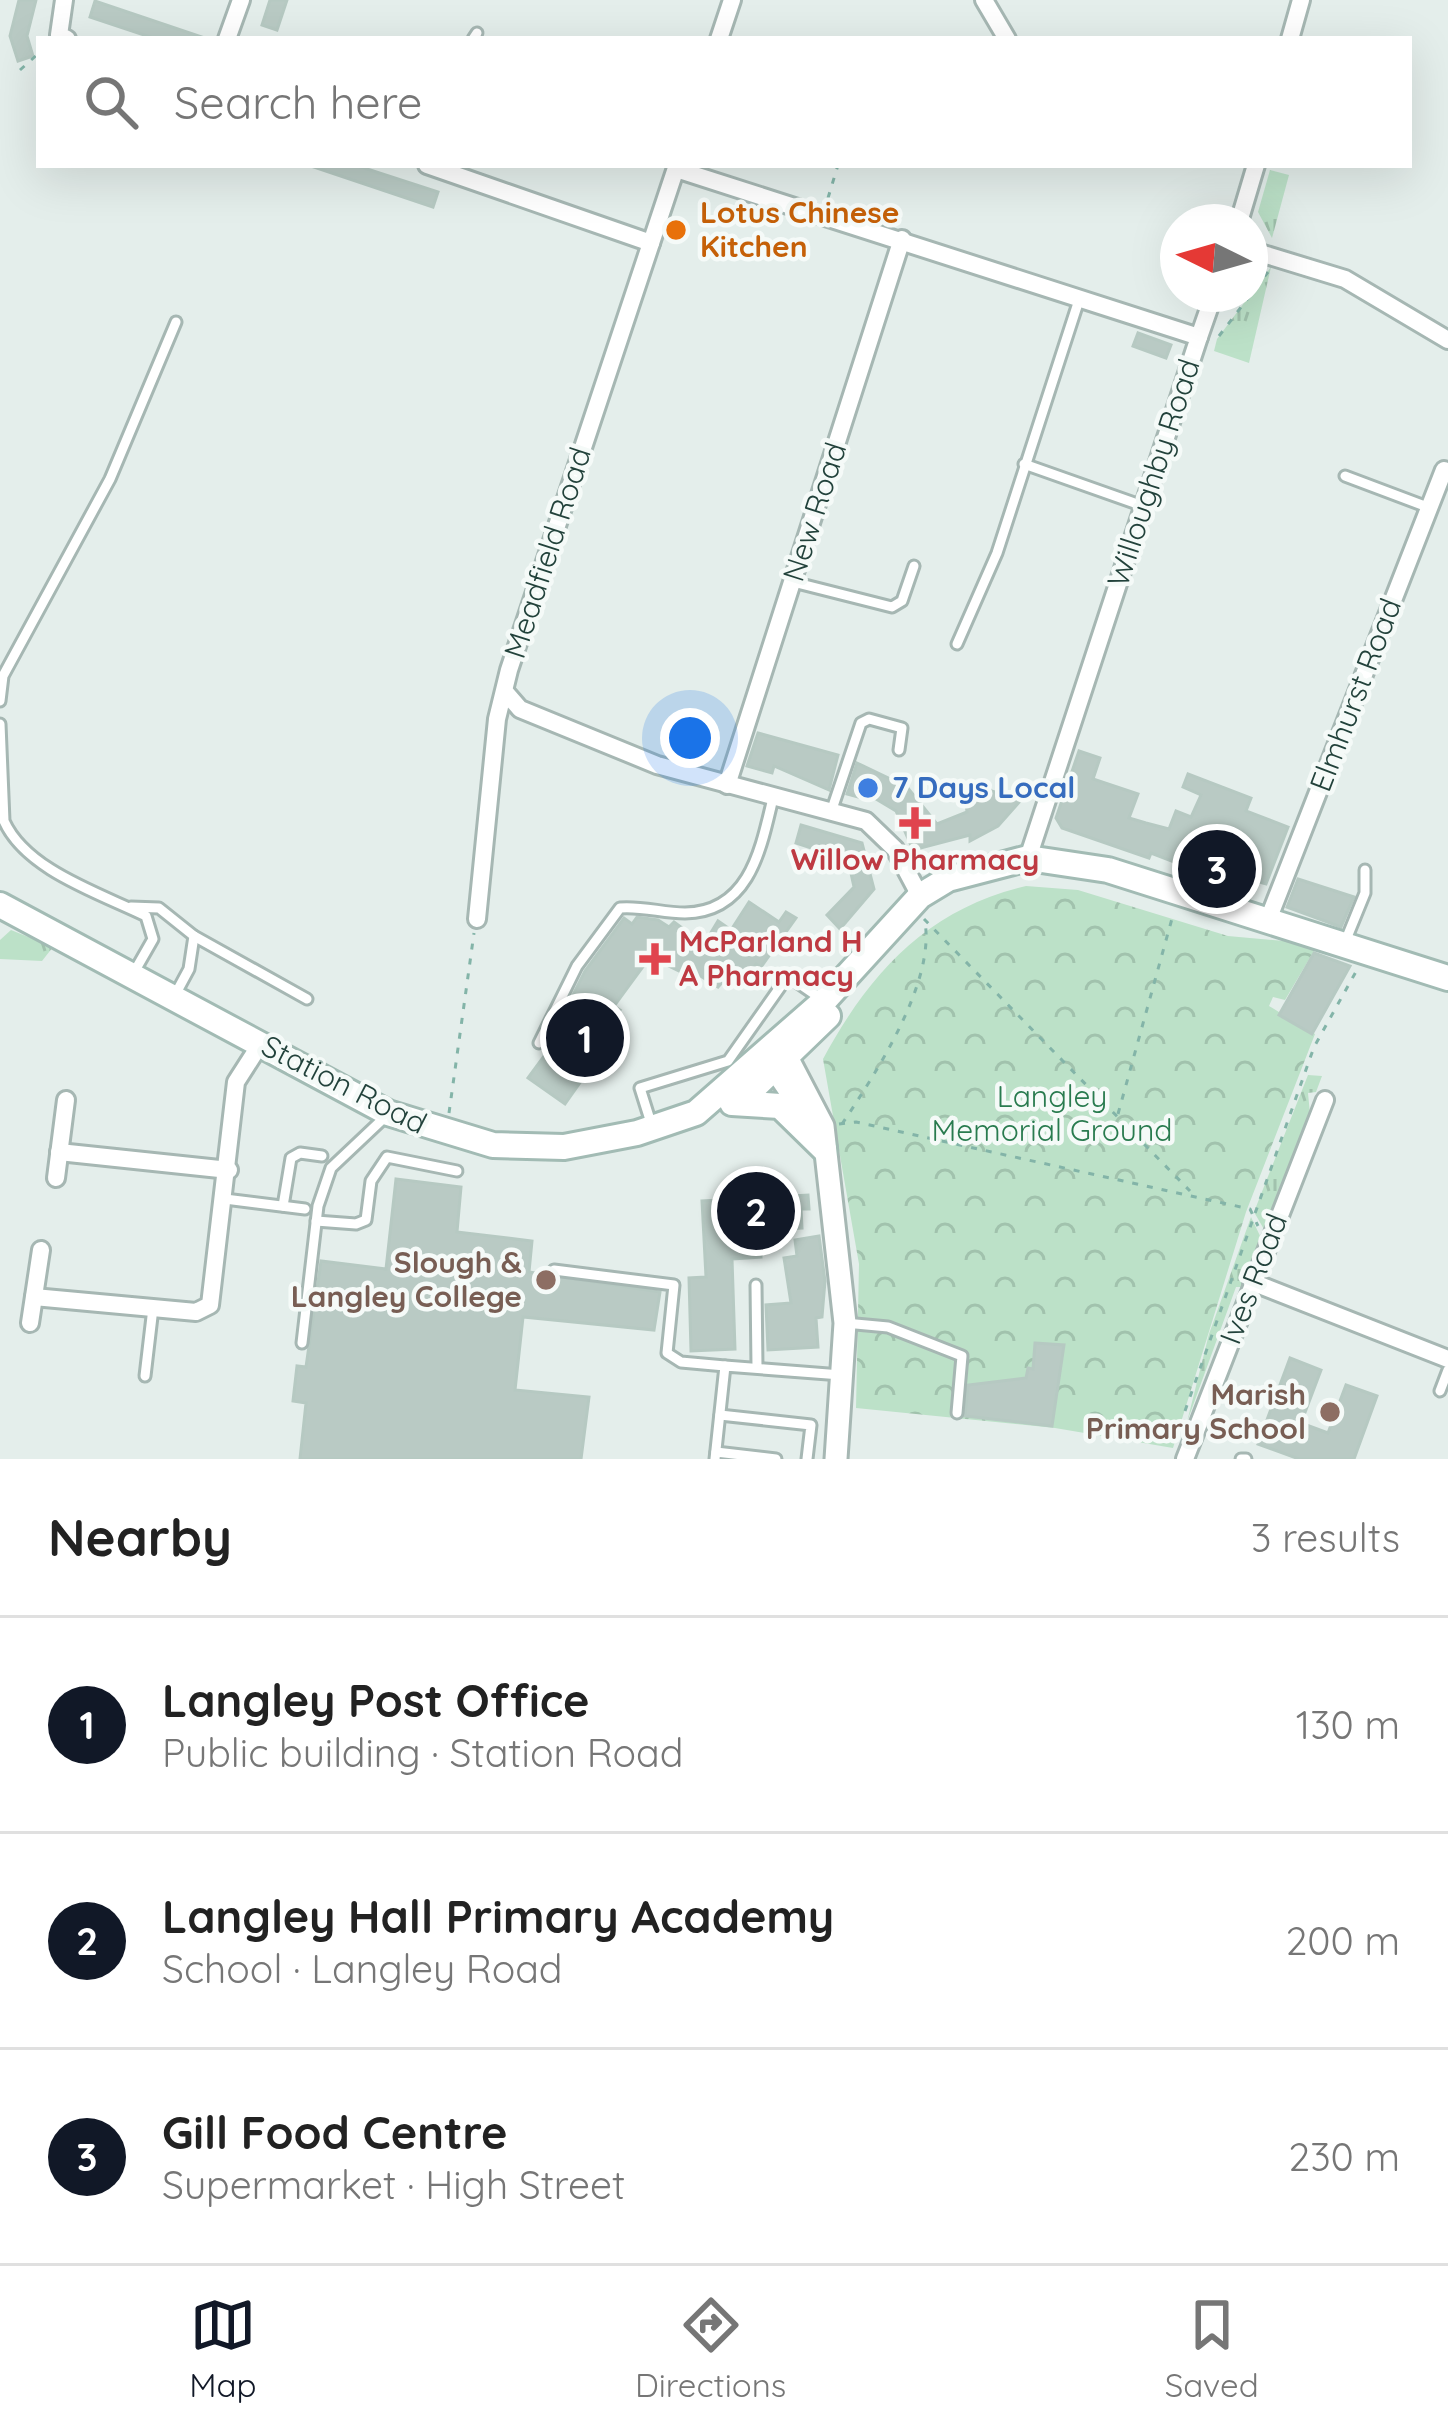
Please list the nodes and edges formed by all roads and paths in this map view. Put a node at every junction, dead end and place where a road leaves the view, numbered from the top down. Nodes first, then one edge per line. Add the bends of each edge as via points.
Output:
1 (64, 0) edge
2 (241, 0) edge
3 (732, 0) edge
4 (984, 0) edge
5 (1301, 0) edge
6 (61, 36) edge
7 (228, 36) edge
8 (720, 36) edge
9 (1005, 36) edge
10 (1291, 36) edge
11 (36, 56) edge
12 (20, 70) dead end
13 (436, 168) edge
14 (677, 168) edge
15 (680, 168) edge
16 (837, 168) edge
17 (1255, 168) edge
18 (1244, 204) edge
19 (823, 214) junction
20 (902, 238) junction
21 (651, 243) junction
22 (1268, 255) edge
23 (1278, 258) junction
24 (1081, 294) junction
25 (1211, 312) edge
26 (176, 322) dead end
27 (1448, 340) edge
28 (1205, 341) junction
29 (1024, 464) junction
30 (1444, 470) dead end
31 (1346, 476) dead end
32 (1144, 506) junction
33 (1430, 508) junction
34 (914, 566) dead end
35 (793, 582) junction
36 (957, 644) dead end
37 (507, 694) junction
38 (0, 701) edge
39 (0, 724) edge
40 (899, 750) dead end
41 (727, 785) junction
42 (773, 798) junction
43 (831, 812) junction
44 (1028, 858) junction
45 (1365, 870) dead end
46 (1179, 894) junction
47 (0, 906) edge
48 (126, 906) junction
49 (918, 907) junction
50 (477, 919) joint
51 (1268, 920) junction
52 (890, 925) junction
53 (194, 936) junction
54 (1354, 950) junction
55 (132, 976) junction
56 (1447, 976) edge
57 (175, 995) junction
58 (307, 999) dead end
59 (824, 1001) junction
60 (261, 1043) junction
61 (539, 1043) dead end
62 (776, 1062) junction
63 (65, 1100) dead end
64 (740, 1101) junction
65 (1320, 1106) dead end
66 (388, 1113) junction
67 (696, 1113) junction
68 (1118, 1115) junction
69 (652, 1128) junction
70 (830, 1133) junction
71 (446, 1134) junction
72 (59, 1152) junction
73 (322, 1156) dead end
74 (229, 1170) junction
75 (457, 1171) dead end
76 (56, 1178) dead end
77 (1192, 1192) junction
78 (225, 1198) junction
79 (283, 1206) junction
80 (305, 1209) dead end
81 (1253, 1214) junction
82 (316, 1221) junction
83 (1265, 1245) junction
84 (41, 1250) dead end
85 (554, 1270) dead end
86 (1252, 1282) junction
87 (757, 1285) dead end
88 (34, 1297) junction
89 (153, 1308) junction
90 (845, 1323) junction
91 (30, 1324) dead end
92 (302, 1343) dead end
93 (1447, 1360) edge
94 (725, 1366) junction
95 (757, 1367) junction
96 (145, 1376) dead end
97 (842, 1376) junction
98 (1440, 1391) dead end
99 (956, 1412) dead end
100 (720, 1415) junction
101 (1181, 1425) dead end
102 (716, 1455) edge
103 (776, 1459) edge
104 (807, 1459) edge
105 (836, 1459) edge
106 (1185, 1459) edge

1 - 6 street
2 - 7 street
3 - 8 street
4 - 9 street
5 - 10 street
11 - 12 path
13 - 21 street
14 - 21 street, Meadfield Road
15 - 19 street, Willoughby Road
16 - 19 path
17 - 18 street
19 - 20 street, Willoughby Road
20 - 24 street, Willoughby Road
20 - 35 street, New Road
21 - 37 street, Meadfield Road
22 - 23 street
23 - 27 street via 1345,279
23 - 28 path
24 - 28 street, Willoughby Road
24 - 29 lane
25 - 28 street
26 - 38 lane via 110,478 3,676
28 - 32 street, Willoughby Road
29 - 32 lane
29 - 36 lane
30 - 33 street, Elmhurst Road
31 - 33 lane
32 - 44 street, Willoughby Road
33 - 51 street, Elmhurst Road
34 - 35 lane via 892,607
35 - 41 street, New Road
37 - 41 street, Meadfield Road via 520,709
37 - 50 street via 497,718
39 - 48 lane via 4,821 19,848
40 - 43 lane via 902,728 861,723
41 - 42 street, Meadfield Road
42 - 43 street, Meadfield Road
42 - 61 lane via 759,854 734,895 688,913 620,908 577,966
43 - 49 street, Meadfield Road via 866,820 895,849
44 - 46 main road via 1108,870
44 - 49 main road via 948,879
45 - 54 lane
46 - 51 main road
46 - 68 path
47 - 55 main road, Station Road
48 - 53 lane via 159,908
48 - 55 lane via 146,916 153,939
49 - 52 main road
49 - 68 path
49 - 70 path via 929,944 922,975
50 - 71 path
51 - 54 main road
52 - 59 main road
52 - 62 main road via 848,994
53 - 57 lane
53 - 58 lane
54 - 56 main road
54 - 81 path
55 - 57 main road, Station Road
57 - 60 main road, Station Road
59 - 62 main road
59 - 69 lane via 788,976 733,1055 640,1088
60 - 66 main road, Station Road
60 - 74 street via 236,1082
62 - 64 main road
62 - 67 main road, Station Road
62 - 70 street via 815,1128
63 - 72 street
64 - 67 main road
64 - 70 main road via 780,1106
65 - 83 street, Ives Road
66 - 71 main road, Station Road
66 - 82 lane via 331,1168
67 - 69 main road, Station Road
68 - 77 path
69 - 71 main road, Station Road via 564,1148
70 - 77 path
70 - 90 street
72 - 74 street
72 - 76 street
73 - 79 lane via 291,1158
74 - 78 street
75 - 82 lane via 387,1157 371,1181 366,1220
77 - 81 path
78 - 79 lane
78 - 89 street via 210,1305 196,1312
79 - 80 lane
81 - 83 path
81 - 101 path
82 - 92 lane
83 - 86 street, Ives Road
84 - 88 street
85 - 94 lane via 674,1285 667,1354
86 - 93 street
86 - 106 street, Ives Road
87 - 95 lane
88 - 89 street
88 - 91 street
89 - 96 lane
90 - 97 street
90 - 99 lane via 888,1327 962,1356
93 - 98 lane
94 - 95 lane
94 - 100 lane
95 - 97 lane
97 - 105 street
100 - 102 lane
100 - 104 lane via 811,1425
102 - 103 lane

